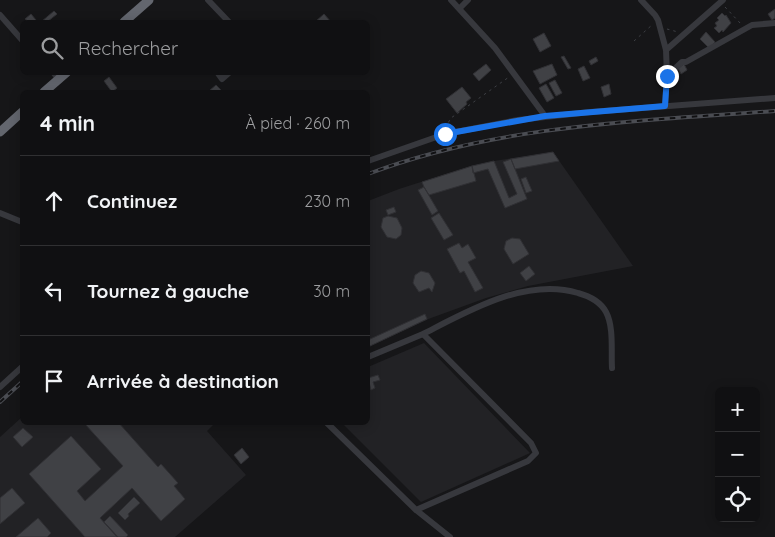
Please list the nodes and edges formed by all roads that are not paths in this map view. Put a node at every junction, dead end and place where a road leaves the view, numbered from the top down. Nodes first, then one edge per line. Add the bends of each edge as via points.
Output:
1 (149, 0) edge
2 (208, 0) edge
3 (451, 0) edge
4 (468, 0) edge
5 (641, 0) edge
6 (722, 1) edge
7 (460, 8) junction
8 (0, 15) edge
9 (126, 20) edge
10 (227, 20) edge
11 (775, 23) edge
12 (20, 38) edge
13 (666, 50) junction
14 (56, 76) edge
15 (667, 76) junction
16 (46, 90) edge
17 (775, 98) edge
18 (665, 106) junction
19 (20, 114) edge
20 (545, 116) junction
21 (0, 132) edge
22 (370, 160) edge
23 (0, 213) edge
24 (20, 221) edge
25 (423, 334) junction
26 (370, 356) edge
27 (612, 368) dead end
28 (20, 369) edge
29 (0, 387) edge
30 (329, 425) edge
31 (416, 510) junction
32 (450, 537) edge

1 - 9 highway
2 - 10 street
3 - 7 street
4 - 7 street
5 - 13 street via 655,15
6 - 13 street
7 - 20 street
8 - 12 street
11 - 15 street via 752,25 682,62
13 - 15 street
14 - 16 highway
15 - 18 street
17 - 18 street
18 - 20 street
19 - 21 highway
20 - 22 street via 445,134
23 - 24 street
25 - 26 street
25 - 27 street via 469,311 520,292 541,289 571,291 592,297 606,310 610,324
25 - 31 street via 531,443 536,453 528,461
28 - 29 street
30 - 31 street
31 - 32 street

